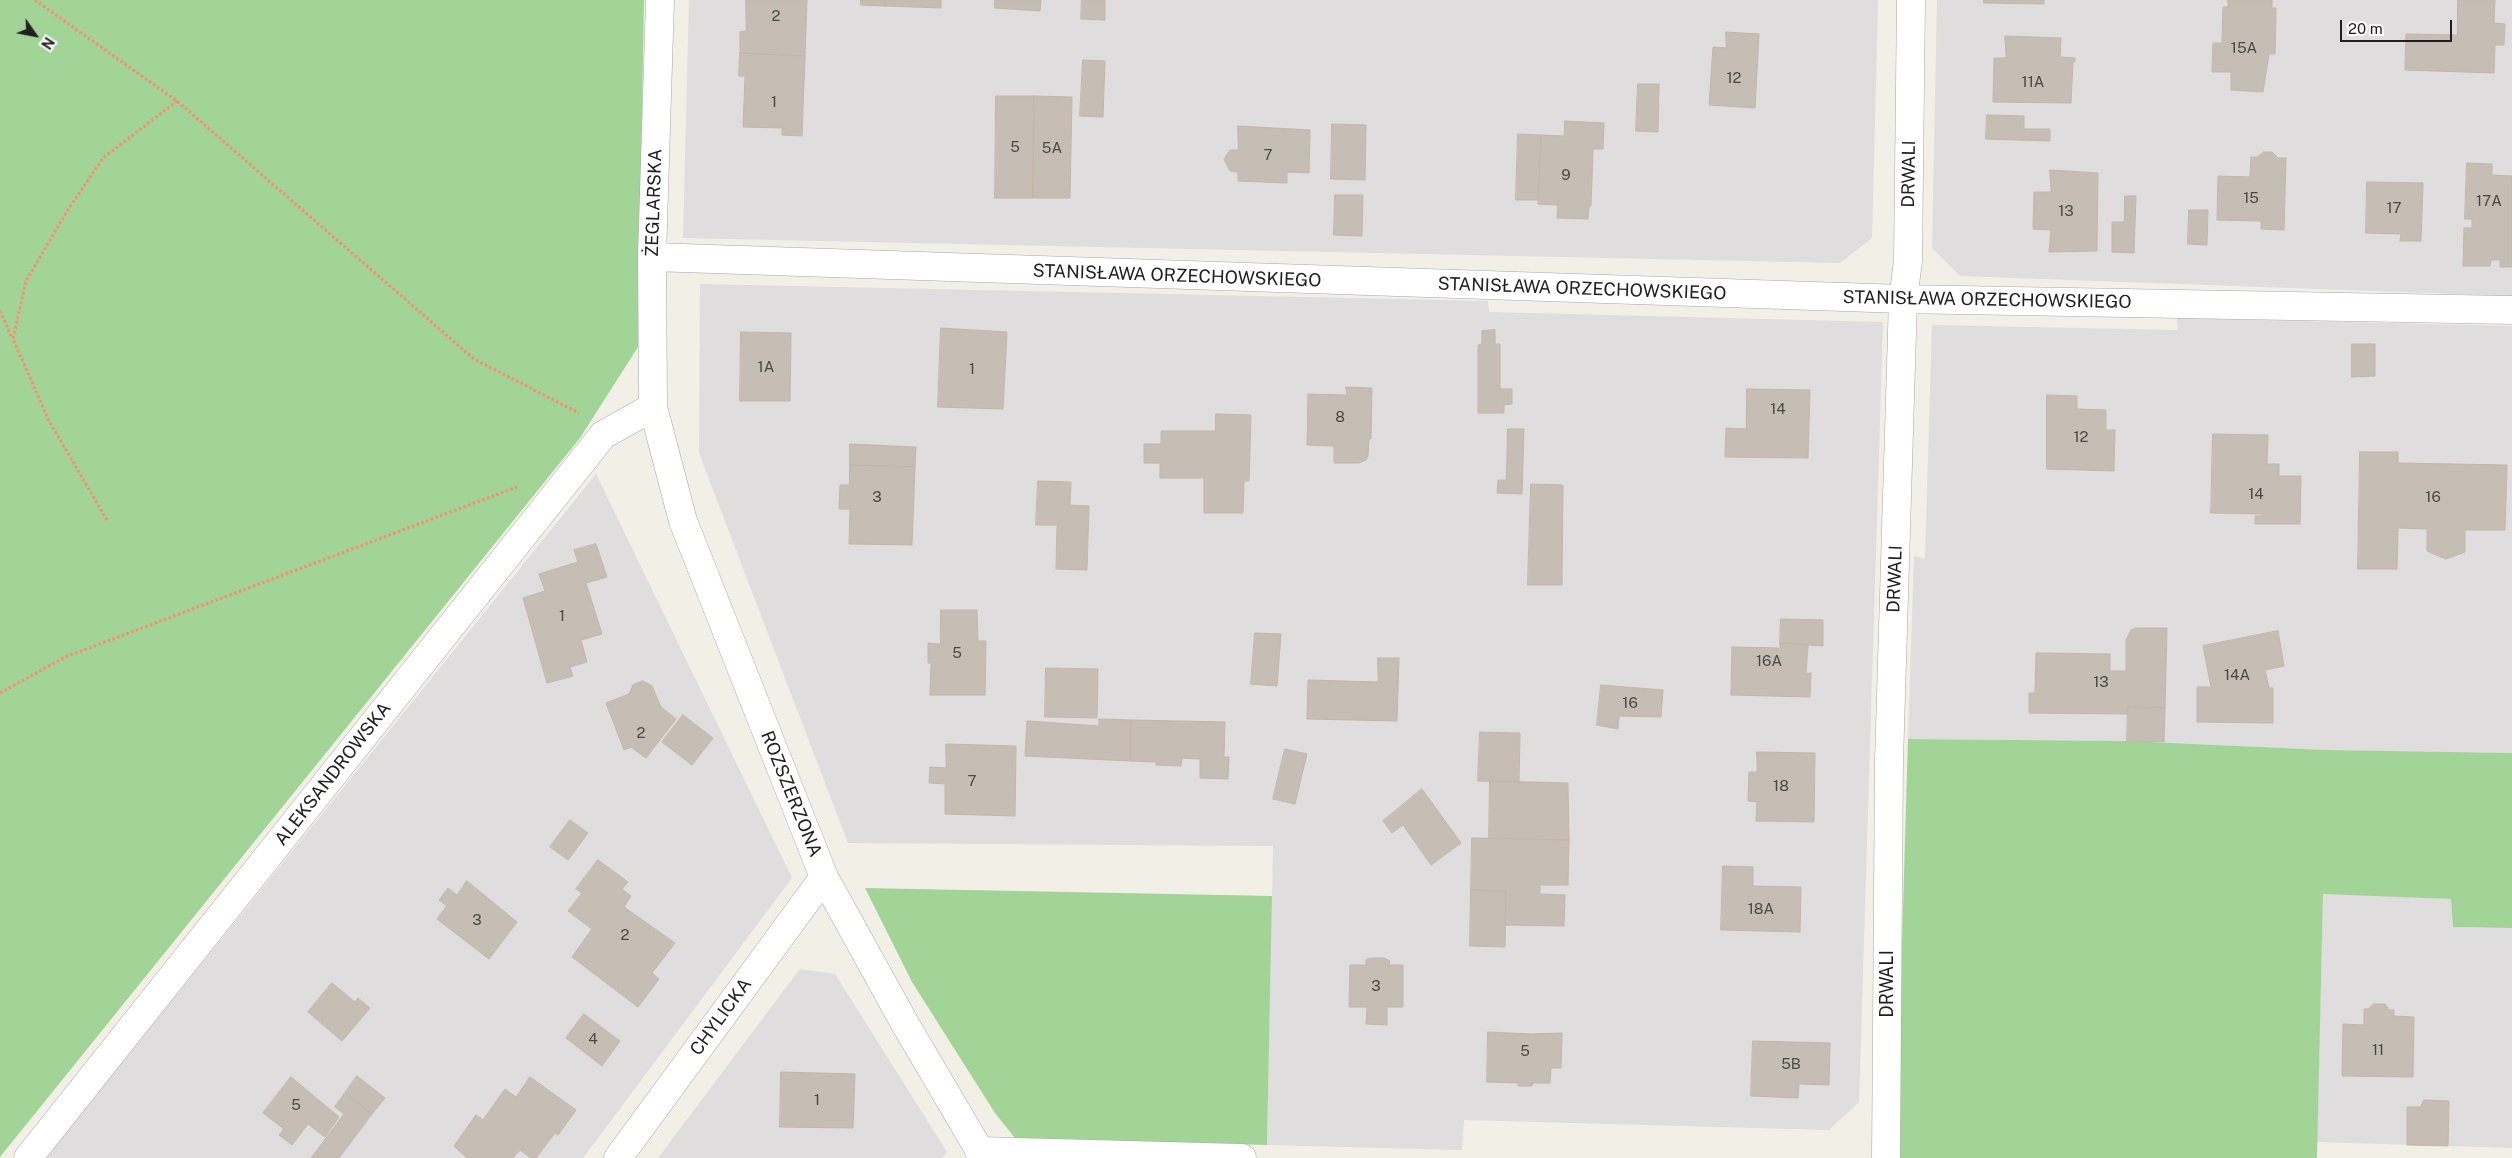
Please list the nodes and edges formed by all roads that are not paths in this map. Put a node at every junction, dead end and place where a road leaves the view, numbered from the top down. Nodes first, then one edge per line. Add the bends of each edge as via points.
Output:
1 (660, 0) edge
2 (1911, 0) edge
3 (652, 257) junction
4 (1903, 299) junction
5 (2512, 310) edge
6 (653, 407) junction
7 (824, 877) junction
8 (982, 1154) edge
9 (28, 1158) edge
10 (618, 1158) edge
11 (1242, 1158) edge
12 (1886, 1158) edge

1 - 3 street, ŻEGLARSKA
2 - 4 street, DRWALI via 1908,260
3 - 4 street, STANISŁAWA ORZECHOWSKIEGO
3 - 6 street, ŻEGLARSKA
4 - 5 street, STANISŁAWA ORZECHOWSKIEGO
4 - 12 street, DRWALI via 1889,761
6 - 7 street, ROZSZERZONA via 683,521
6 - 9 street, ALEKSANDROWSKA via 603,435
7 - 8 street, ROZSZERZONA
7 - 10 street, CHYLICKA
8 - 11 street

